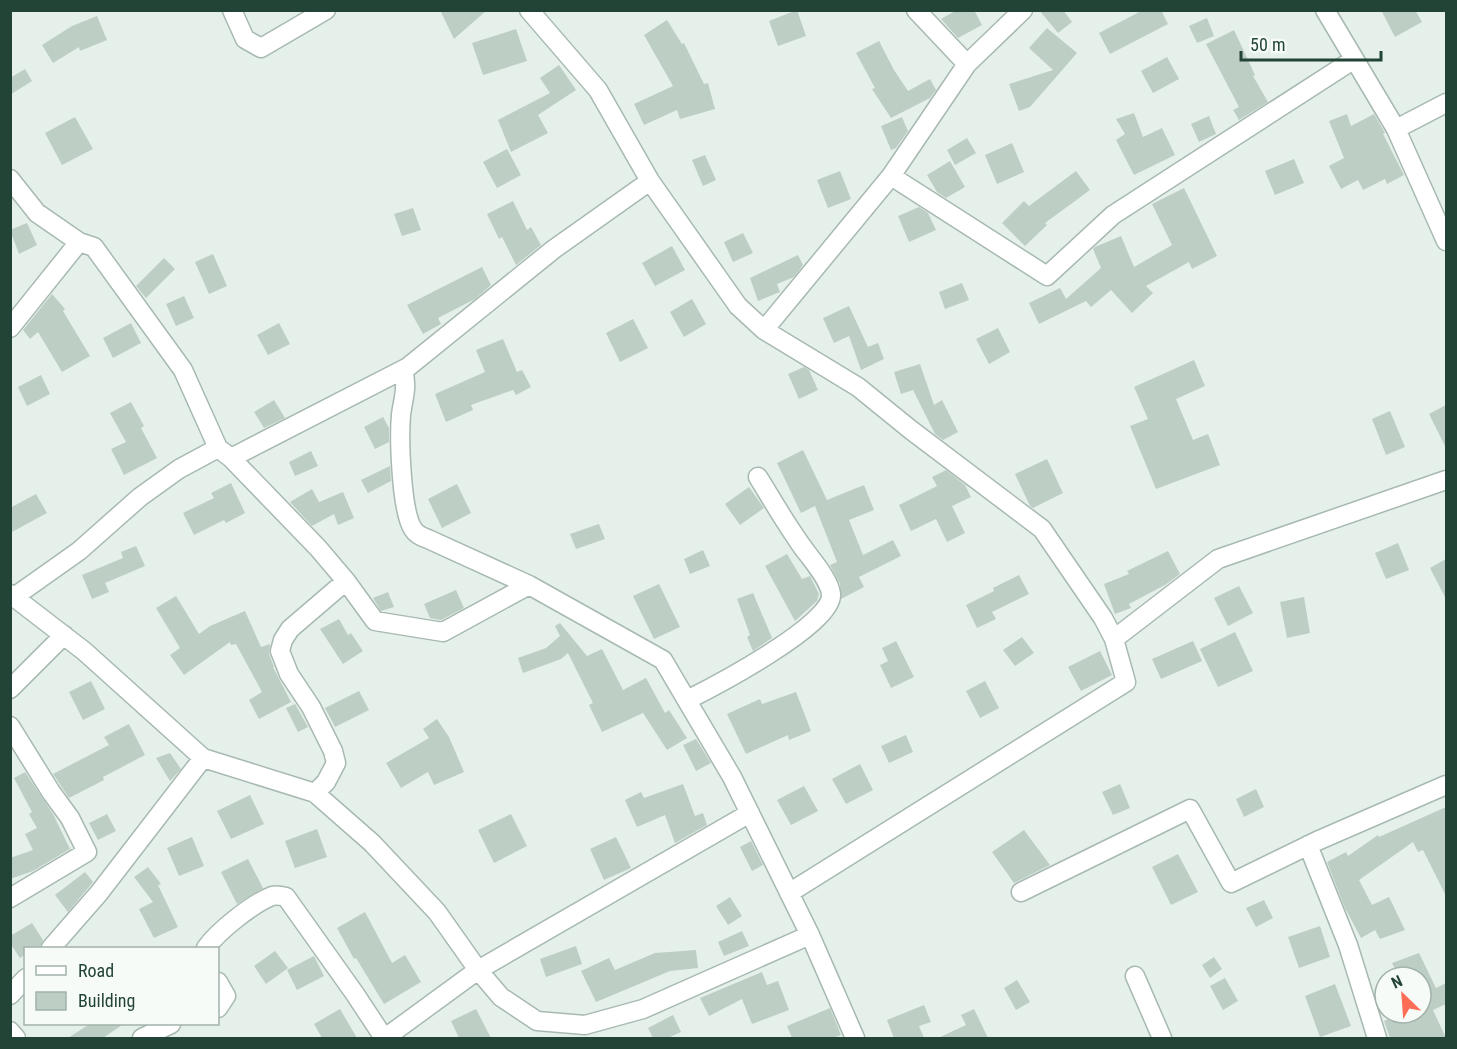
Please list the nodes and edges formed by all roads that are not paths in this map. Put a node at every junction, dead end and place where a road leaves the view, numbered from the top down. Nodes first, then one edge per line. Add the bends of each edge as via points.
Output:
1 (232, 10) edge
2 (326, 10) edge
3 (529, 10) edge
4 (916, 10) edge
5 (1023, 10) edge
6 (1325, 10) edge
7 (1353, 60) junction
8 (967, 64) junction
9 (1446, 103) edge
10 (1396, 129) junction
11 (891, 176) junction
12 (10, 180) edge
13 (650, 181) junction
14 (1446, 241) edge
15 (79, 242) junction
16 (10, 328) edge
17 (764, 330) junction
18 (403, 370) junction
19 (224, 453) junction
20 (758, 477) dead end
21 (1446, 480) edge
22 (346, 581) junction
23 (529, 585) junction
24 (12, 596) edge
25 (64, 635) junction
26 (1114, 639) junction
27 (10, 689) edge
28 (687, 700) junction
29 (10, 726) edge
30 (203, 758) junction
31 (1446, 785) edge
32 (315, 793) junction
33 (750, 813) junction
34 (1308, 845) junction
35 (1021, 892) dead end
36 (789, 893) junction
37 (10, 898) edge
38 (810, 935) junction
39 (52, 947) edge
40 (207, 947) edge
41 (478, 970) junction
42 (1135, 976) dead end
43 (24, 980) edge
44 (219, 984) edge
45 (10, 995) edge
46 (219, 1006) edge
47 (167, 1025) edge
48 (10, 1030) edge
49 (16, 1038) edge
50 (142, 1038) edge
51 (384, 1038) edge
52 (855, 1038) edge
53 (1162, 1038) edge
54 (1377, 1038) edge

1 - 2 street via 244,39 261,48
3 - 13 street via 598,90
4 - 8 street
5 - 8 street
6 - 7 street
7 - 10 street
7 - 11 street via 1113,215 1047,276
8 - 11 street
9 - 10 street
10 - 14 street
11 - 17 street
12 - 15 street via 37,213
13 - 17 street via 738,306
13 - 18 street via 554,249
15 - 16 street
15 - 19 street via 94,246 183,370
17 - 26 street via 858,387 1042,529
18 - 19 street
18 - 23 street via 406,387 400,458 407,516 414,531
19 - 22 street
19 - 24 street via 179,469 140,497 79,552
20 - 28 street via 824,578 831,592 830,602 823,613 794,637
21 - 26 street via 1218,559
22 - 23 street via 375,621 443,632
22 - 32 street via 290,628 280,651 336,763
23 - 28 street via 663,660
24 - 25 street
25 - 27 street
25 - 30 street
26 - 36 street via 1126,682
28 - 33 street
29 - 37 street via 87,852
30 - 32 street
30 - 39 street
31 - 34 street
32 - 41 street via 372,843 436,912
33 - 36 street
33 - 41 street
34 - 35 street via 1231,883 1190,809
34 - 54 street via 1348,945
36 - 38 street
38 - 41 street via 643,1009 585,1025 537,1021 501,997
38 - 52 street
40 - 51 street via 241,916 274,895 286,897
41 - 51 street
42 - 53 street
43 - 45 street
44 - 46 street via 226,996
47 - 50 street
48 - 49 street

